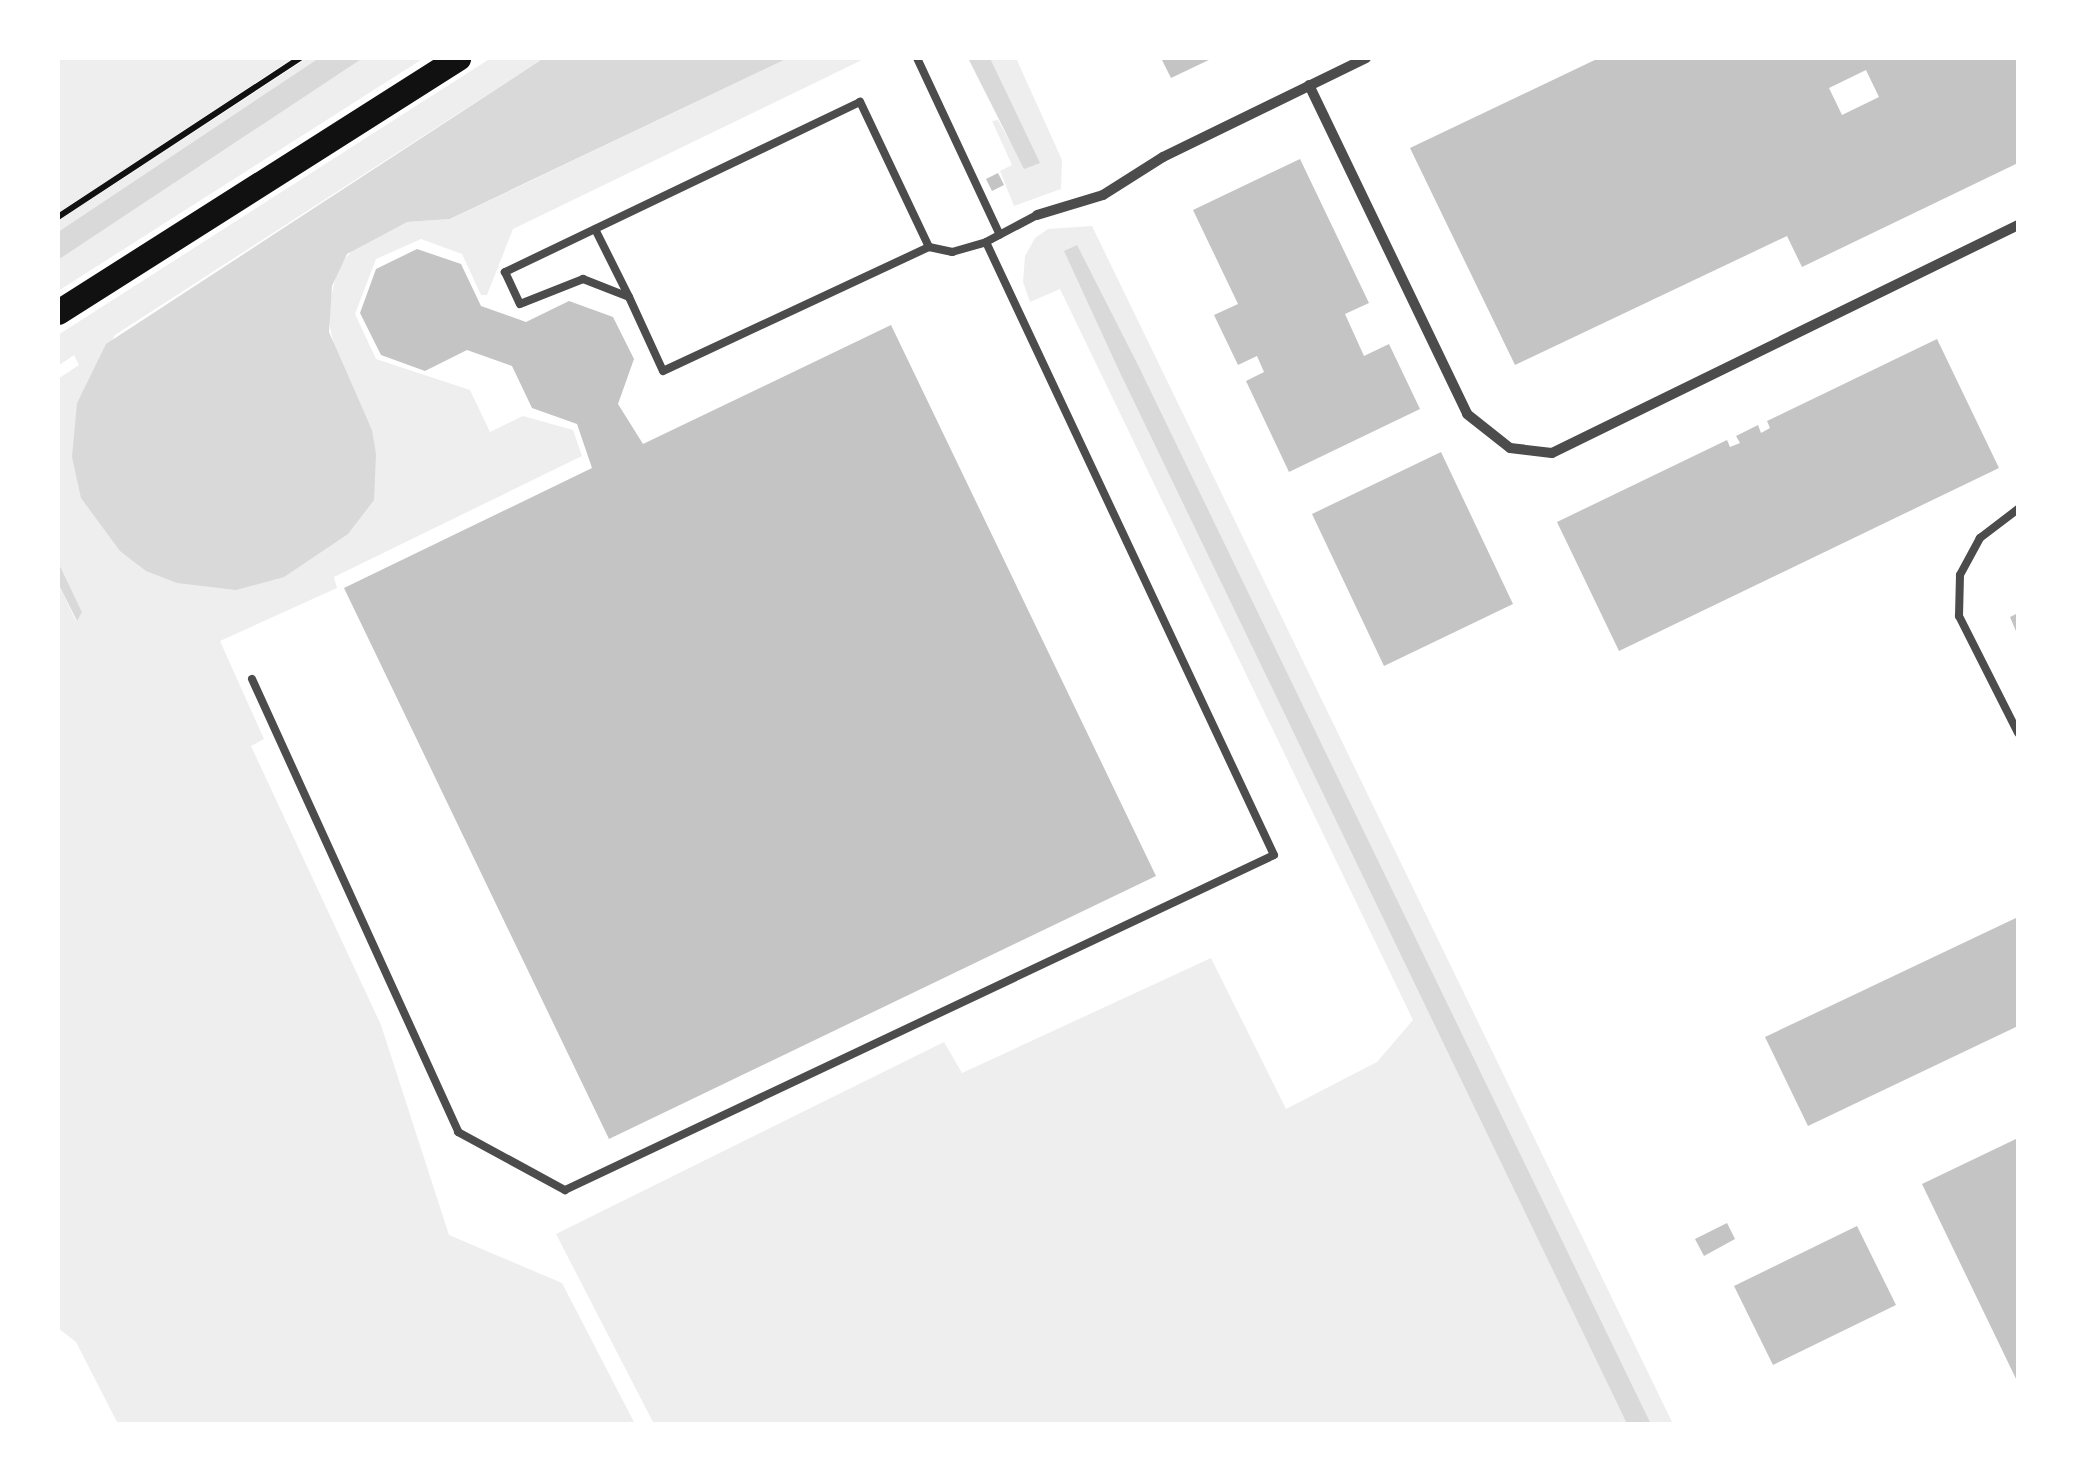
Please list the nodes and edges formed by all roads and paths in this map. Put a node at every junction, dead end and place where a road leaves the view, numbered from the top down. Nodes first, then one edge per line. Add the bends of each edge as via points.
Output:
1 (300, 58) edge
2 (458, 58) edge
3 (918, 58) edge
4 (1366, 58) edge
5 (1309, 85) junction
6 (1037, 215) joint
7 (58, 216) edge
8 (2018, 225) edge
9 (596, 229) junction
10 (1000, 235) junction
11 (986, 242) junction
12 (929, 247) junction
13 (629, 297) junction
14 (58, 312) edge
15 (2018, 509) edge
16 (252, 679) dead end
17 (2018, 732) edge

1 - 7 path
2 - 14 main road
3 - 10 lane
4 - 5 street
5 - 6 street via 1102,194
5 - 8 street via 1467,414 1510,448 1552,453
6 - 10 lane
9 - 12 lane via 860,102
9 - 13 lane
9 - 13 lane via 505,272 520,304 583,279
10 - 11 lane
11 - 12 lane via 952,252
11 - 16 lane via 1274,855 565,1190 458,1132
12 - 13 lane via 662,371
15 - 17 lane via 1980,538 1960,575 1959,616

